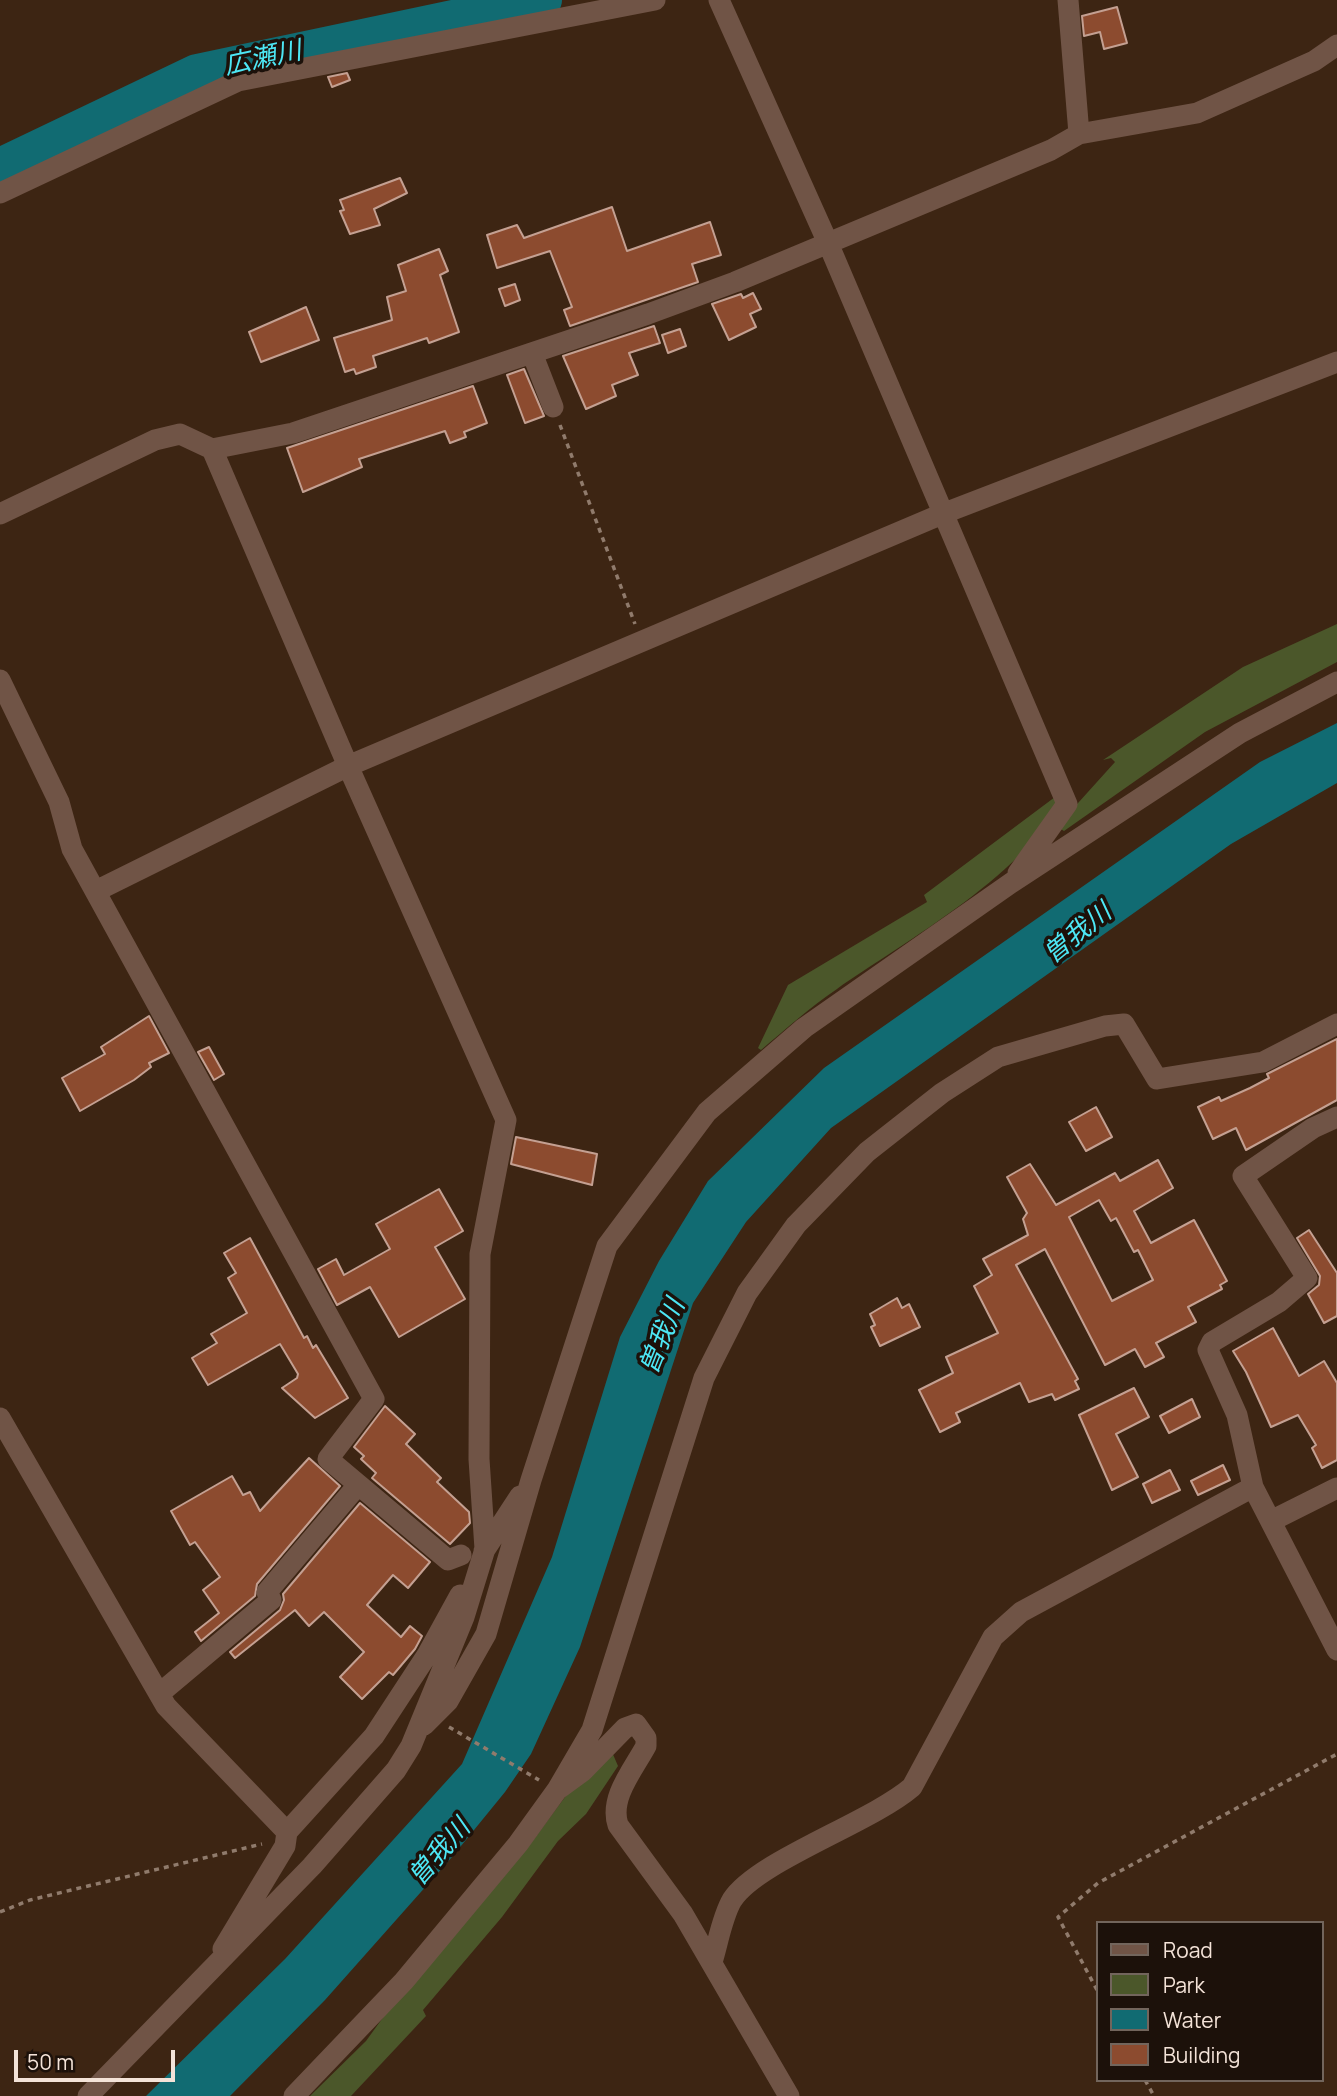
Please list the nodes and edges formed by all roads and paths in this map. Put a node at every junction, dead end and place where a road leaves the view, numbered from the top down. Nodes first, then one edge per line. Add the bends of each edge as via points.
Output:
1 (655, 0) edge
2 (719, 0) edge
3 (1068, 0) edge
4 (1337, 45) edge
5 (1079, 134) junction
6 (0, 193) edge
7 (828, 243) junction
8 (532, 353) junction
9 (1337, 362) edge
10 (552, 407) joint
11 (212, 449) junction
12 (0, 514) edge
13 (942, 514) junction
14 (642, 641) junction
15 (0, 680) edge
16 (1337, 682) edge
17 (348, 766) junction
18 (1011, 883) junction
19 (96, 891) junction
20 (1337, 1024) edge
21 (1337, 1117) edge
22 (0, 1418) edge
23 (531, 1480) junction
24 (358, 1485) junction
25 (1253, 1487) junction
26 (1337, 1488) edge
27 (1271, 1521) junction
28 (485, 1549) junction
29 (460, 1555) dead end
30 (1337, 1650) edge
31 (159, 1694) junction
32 (443, 1724) dead end
33 (417, 1732) junction
34 (1337, 1754) edge
35 (551, 1787) junction
36 (287, 1832) junction
37 (0, 1912) edge
38 (712, 1962) junction
39 (215, 1966) junction
40 (1096, 1988) edge
41 (88, 2096) edge
42 (294, 2096) edge
43 (789, 2096) edge

1 - 6 street via 238,81
2 - 7 street
3 - 5 street
4 - 5 street via 1314,61 1197,113
5 - 7 street via 1051,150
7 - 8 street via 735,282
7 - 13 street
8 - 10 street
8 - 11 street via 293,433
9 - 13 street
10 - 14 path
11 - 12 street via 180,434 155,440
11 - 17 street
13 - 14 street
13 - 18 street via 1067,804
14 - 17 street
15 - 19 street via 59,802 72,849
16 - 18 street via 1240,733
17 - 19 street
17 - 28 street via 506,1120 480,1254 479,1459
18 - 23 street via 804,1028 708,1112 607,1246
19 - 24 street via 374,1399 328,1459
20 - 35 street via 1263,1062 1157,1079 1124,1024 1105,1026 998,1057 942,1093 867,1152 796,1225 747,1293 704,1378 592,1730
21 - 25 street via 1243,1176 1307,1278 1279,1302 1212,1342 1208,1350 1237,1415
22 - 31 street
23 - 28 street
23 - 33 street via 486,1634 447,1701
24 - 29 street via 448,1560
24 - 31 street via 267,1592 271,1600
25 - 27 street
25 - 38 street via 1021,1612 993,1637 912,1787 892,1804 760,1874 732,1900
26 - 27 street
27 - 30 street
28 - 33 street via 464,1617
28 - 36 street via 427,1655 374,1736
31 - 36 street
32 - 35 path
33 - 39 street via 396,1770
34 - 40 path via 1098,1883 1058,1917
35 - 38 street via 583,1771 625,1728 636,1724 646,1746 615,1802 614,1814
35 - 42 street via 518,1844 404,1981
36 - 37 path via 267,1843 30,1900
36 - 39 street via 285,1846 230,1932
38 - 43 street
39 - 41 street

